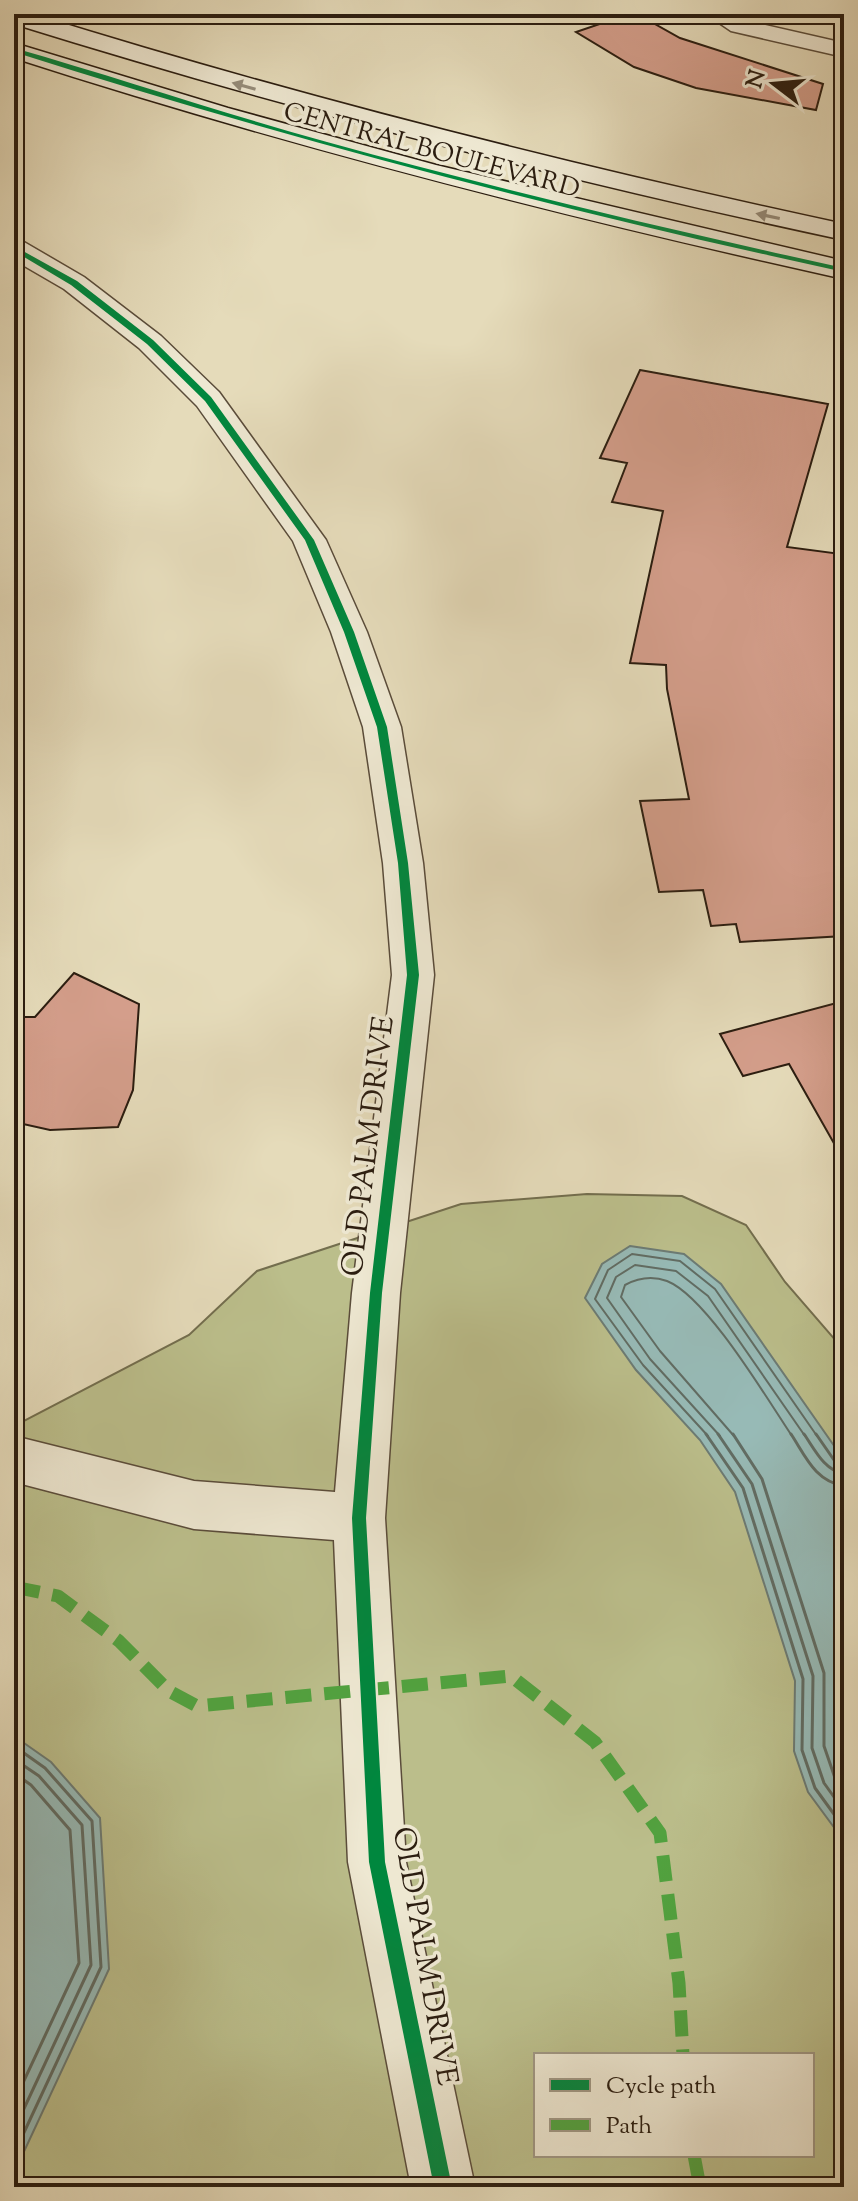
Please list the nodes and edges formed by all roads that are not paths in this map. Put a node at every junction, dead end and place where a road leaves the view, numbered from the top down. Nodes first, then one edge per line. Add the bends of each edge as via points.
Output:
1 (718, 14) edge
2 (14, 16) edge
3 (14, 50) edge
4 (844, 50) edge
5 (844, 232) edge
6 (14, 248) edge
7 (844, 270) edge
8 (14, 1459) edge
9 (359, 1518) junction
10 (443, 2187) edge

1 - 4 street via 740,26
5 -> 2 street, CENTRAL BOULEVARD via 430,137
3 - 7 street, CENTRAL BOULEVARD via 417,170
6 - 9 street, OLD PALM DRIVE via 74,283 150,342 208,399 309,540 382,727 413,975 376,1293
8 - 9 street via 194,1505
9 - 10 street, OLD PALM DRIVE via 377,1862

